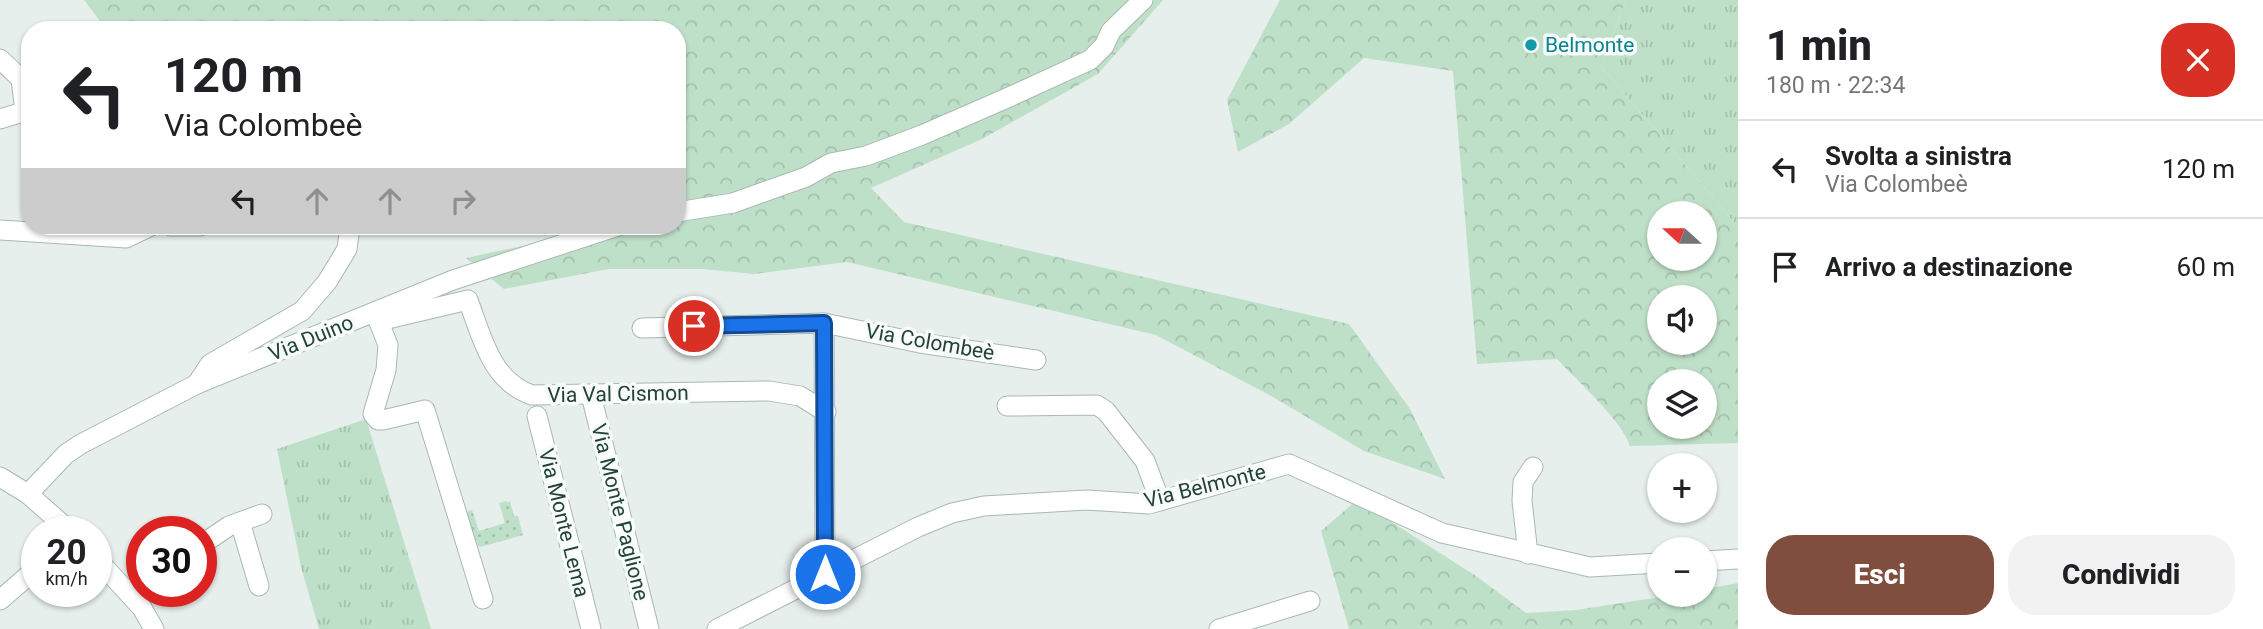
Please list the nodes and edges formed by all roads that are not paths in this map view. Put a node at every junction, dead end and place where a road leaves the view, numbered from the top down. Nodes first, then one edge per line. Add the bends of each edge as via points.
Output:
1 (1143, 0) edge
2 (0, 59) edge
3 (21, 79) edge
4 (21, 113) edge
5 (0, 119) edge
6 (686, 211) edge
7 (0, 230) edge
8 (21, 231) edge
9 (79, 235) edge
10 (132, 235) edge
11 (349, 235) edge
12 (590, 235) edge
13 (377, 317) junction
14 (824, 323) junction
15 (642, 328) dead end
16 (1036, 360) dead end
17 (197, 384) junction
18 (591, 395) junction
19 (1007, 406) dead end
20 (826, 412) junction
21 (116, 416) dead end
22 (537, 416) dead end
23 (66, 454) junction
24 (1533, 467) dead end
25 (0, 477) edge
26 (29, 494) junction
27 (1160, 501) junction
28 (262, 514) dead end
29 (53, 516) edge
30 (240, 522) junction
31 (217, 534) edge
32 (1528, 554) junction
33 (1738, 559) edge
34 (1717, 560) edge
35 (1647, 564) edge
36 (112, 570) edge
37 (825, 574) junction
38 (126, 581) edge
39 (21, 582) edge
40 (259, 586) dead end
41 (483, 599) dead end
42 (0, 600) edge
43 (1310, 601) dead end
44 (143, 607) edge
45 (151, 627) edge
46 (591, 629) edge
47 (649, 629) edge
48 (717, 629) edge
49 (1219, 629) edge

1 - 6 street via 1090,60 866,156 831,163 806,177 733,203
2 - 3 street
4 - 5 street
7 - 8 street
9 - 10 street
11 - 17 street via 347,249 327,282 302,311 210,365
12 - 13 street, Via Duino via 453,280
13 - 17 street, Via Duino
13 - 18 street, Via Val Cismon via 468,300 500,376 532,396
13 - 41 street via 388,345 373,414 378,420 425,410
14 - 15 street, Via Colombeè
14 - 16 street, Via Colombeè
14 - 20 street
17 - 23 street, Via Duino via 170,393
18 - 20 street, Via Val Cismon via 769,391 800,396
18 - 47 street, Via Monte Paglione
19 - 27 street via 1097,405 1145,461
20 - 37 street
21 - 23 street via 86,432
22 - 46 street, Via Monte Lema
23 - 26 street, Via Duino
24 - 32 street via 1522,491
25 - 26 street
26 - 29 street
27 - 32 street, Via Belmonte via 1289,464 1442,533
27 - 37 street, Via Belmonte via 1149,505 1087,500 984,506 918,527
28 - 30 street
30 - 31 street
30 - 40 street
32 - 35 street, Via Belmonte via 1590,567
33 - 34 street
36 - 38 street
37 - 48 street, Via Belmonte
39 - 42 street
43 - 49 street
44 - 45 street

